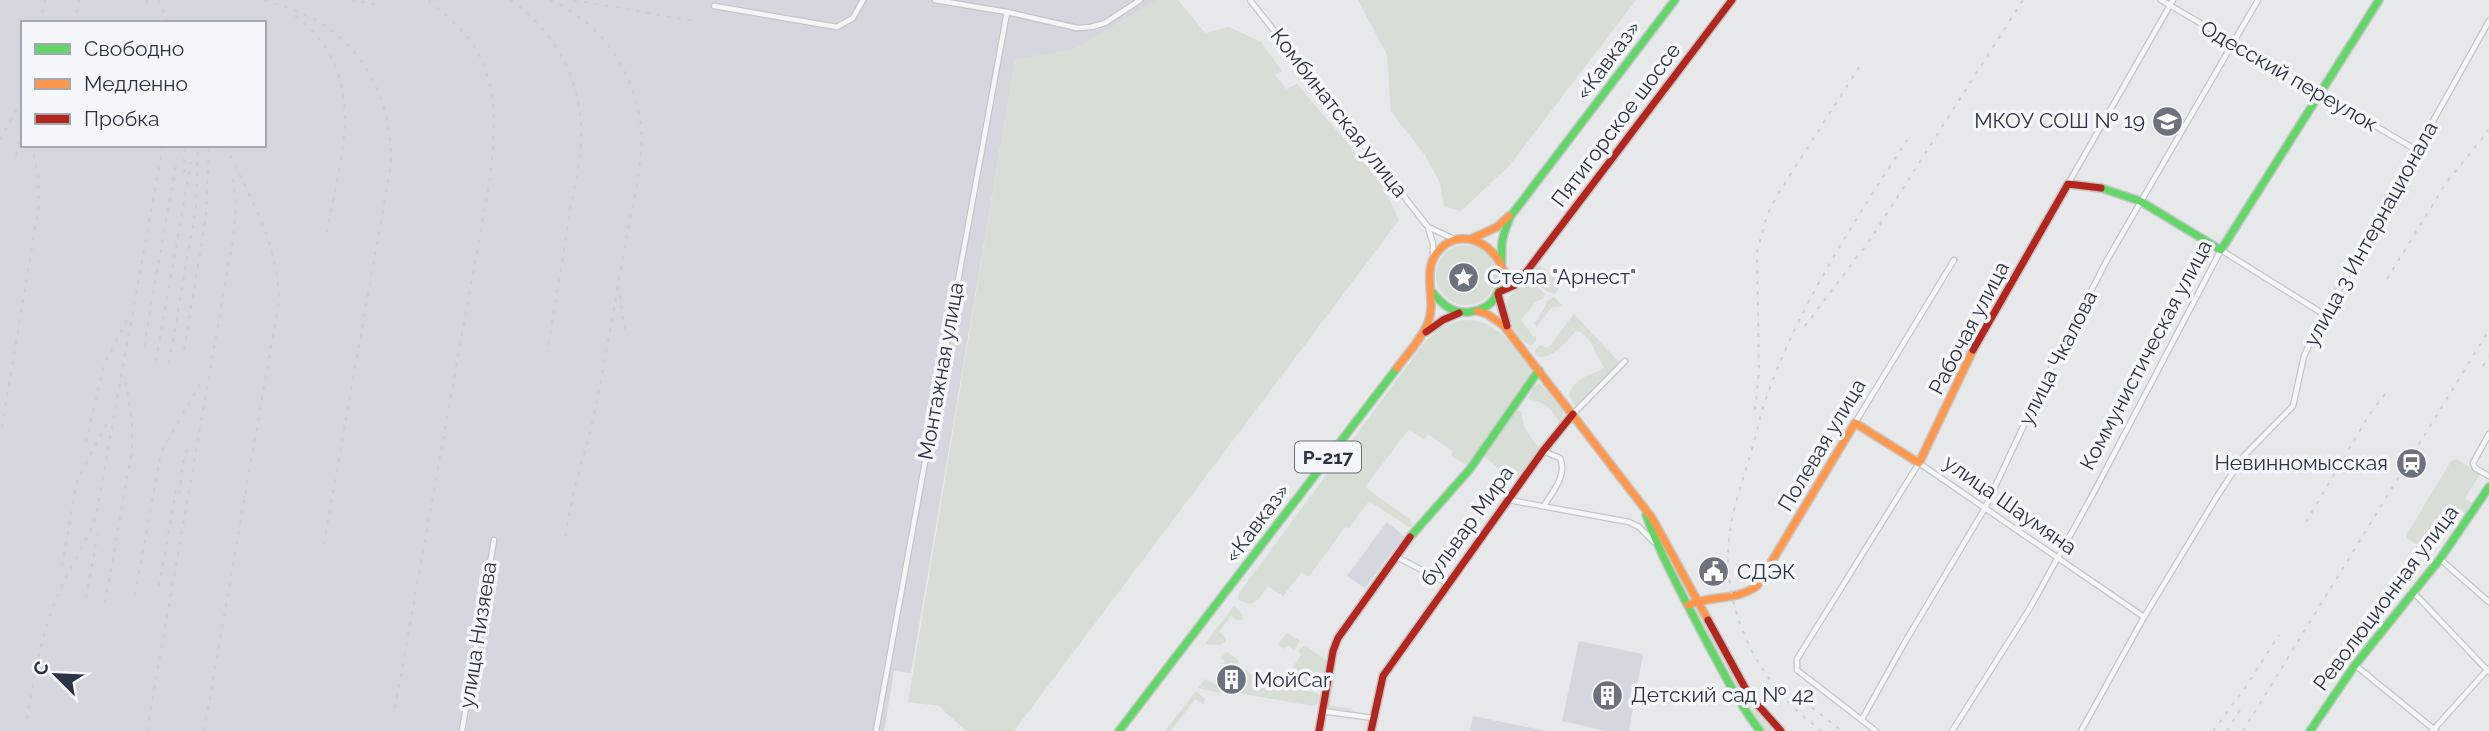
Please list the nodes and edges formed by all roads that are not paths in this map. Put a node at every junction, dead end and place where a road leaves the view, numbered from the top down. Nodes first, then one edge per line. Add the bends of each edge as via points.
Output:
1 (863, 0) edge
2 (935, 0) edge
3 (1140, 0) edge
4 (1250, 0) edge
5 (1675, 0) edge
6 (1732, 0) edge
7 (2161, 0) edge
8 (2258, 0) edge
9 (2379, 0) edge
10 (2172, 3) edge
11 (714, 5) dead end
12 (1007, 12) junction
13 (2489, 21) edge
14 (2233, 43) junction
15 (2320, 93) junction
16 (2418, 151) junction
17 (2068, 184) junction
18 (2140, 201) junction
19 (1518, 207) junction
20 (1428, 227) junction
21 (1458, 239) junction
22 (1471, 239) junction
23 (2221, 250) junction
24 (1954, 260) dead end
25 (1431, 262) junction
26 (1502, 267) junction
27 (1527, 271) junction
28 (1432, 292) junction
29 (1498, 293) junction
30 (1477, 311) junction
31 (1461, 313) junction
32 (2325, 315) junction
33 (1511, 334) junction
34 (1422, 335) junction
35 (1625, 361) dead end
36 (1539, 370) junction
37 (1573, 414) junction
38 (1855, 424) junction
39 (2489, 434) edge
40 (1543, 451) junction
41 (1919, 463) junction
42 (2489, 476) edge
43 (2489, 487) edge
44 (1508, 500) junction
45 (1544, 506) junction
46 (1985, 508) junction
47 (1645, 509) junction
48 (494, 540) dead end
49 (1657, 545) junction
50 (1395, 556) junction
51 (2057, 558) junction
52 (2440, 559) junction
53 (1447, 583) junction
54 (2414, 593) junction
55 (1697, 600) junction
56 (2489, 602) edge
57 (1688, 605) junction
58 (2144, 617) junction
59 (2355, 665) junction
60 (2488, 670) edge
61 (1322, 711) junction
62 (1373, 718) junction
63 (1862, 719) junction
64 (2434, 730) edge
65 (462, 731) edge
66 (876, 731) edge
67 (1119, 731) edge
68 (1319, 731) edge
69 (1371, 731) edge
70 (1760, 731) edge
71 (1781, 731) edge
72 (1876, 731) edge
73 (1952, 731) edge
74 (2081, 731) edge
75 (2310, 731) edge

1 - 11 street via 853,18 837,26
2 - 12 street
3 - 12 street via 1091,27
4 - 20 street, Комбинатская улица
5 - 19 main road, «Кавказ»
6 - 27 main road, Пятигорское шоссе
7 - 10 street, Одесский переулок
8 - 14 street, улица Чкалова
9 - 15 main road, Коммунистическая улица
10 - 14 street, Одесский переулок
10 - 17 street, Рабочая улица
12 - 66 street, Монтажная улица
13 - 16 street, улица 3 Интернационала
14 - 15 street, Одесский переулок
14 - 18 street, улица Чкалова
15 - 16 street, Одесский переулок
15 - 23 main road, Коммунистическая улица
16 - 32 street, улица 3 Интернационала
17 - 18 main road via 2105,189
17 - 41 main road, Рабочая улица via 1979,338
18 - 23 main road
18 - 46 street, улица Чкалова via 2045,380
19 - 22 main road, «Кавказ» via 1497,227
19 - 26 main road, «Кавказ» via 1505,228
20 - 21 street
20 - 25 street via 1433,244
21 - 22 main road, «Кавказ»
21 - 25 main road via 1442,247
22 - 26 main road via 1493,251
23 - 32 street
23 - 51 street, Коммунистическая улица
24 - 38 street, Полевая улица
25 - 28 main road, «Кавказ» / Р-217
26 - 27 main road via 1514,277
26 - 29 main road, «Кавказ»
27 - 29 main road, Пятигорское шоссе via 1515,285
28 - 31 main road via 1444,306
28 - 34 main road, «Кавказ» / Р-217 via 1432,312
29 - 30 main road
29 - 33 main road
30 - 31 main road, «Кавказ» / Р-217
30 - 33 main road via 1496,319
31 - 34 main road, «Кавказ» / Р-217
32 - 58 street, улица 3 Интернационала via 2304,356 2292,406 2243,457
33 - 36 main road
34 - 67 main road, «Кавказ» / Р-217
35 - 37 street, бульвар Мира
36 - 37 main road
36 - 50 main road, бульвар Мира via 1470,469
37 - 40 main road, бульвар Мира
37 - 47 main road
38 - 41 main road, улица Шаумяна
38 - 55 main road, Полевая улица via 1757,586 1738,597
39 - 42 street via 2473,463
40 - 44 main road, бульвар Мира
40 - 45 street via 1560,458 1563,466
41 - 46 street, улица Шаумяна
41 - 63 street, Рабочая улица via 1797,659 1797,670
43 - 52 main road, Революционная улица
44 - 45 street
44 - 53 main road, бульвар Мира
45 - 49 street via 1629,522
46 - 51 street, улица Шаумяна
46 - 63 street, улица Чкалова
47 - 49 main road
47 - 55 main road
48 - 65 street, улица Низяева
49 - 57 main road
50 - 53 street
50 - 61 main road, бульвар Мира via 1336,641
51 - 58 street, улица Шаумяна
51 - 73 street, Коммунистическая улица
52 - 54 main road, Революционная улица
52 - 56 street
53 - 62 main road, бульвар Мира via 1382,676
54 - 59 main road, Революционная улица
54 - 60 street
55 - 57 main road, Полевая улица
55 - 71 main road via 1749,695
57 - 70 main road
58 - 74 street, улица 3 Интернационала
59 - 64 street
59 - 75 main road, Революционная улица
60 - 64 street
61 - 62 street
61 - 68 main road, бульвар Мира
62 - 69 main road, бульвар Мира
63 - 72 street

